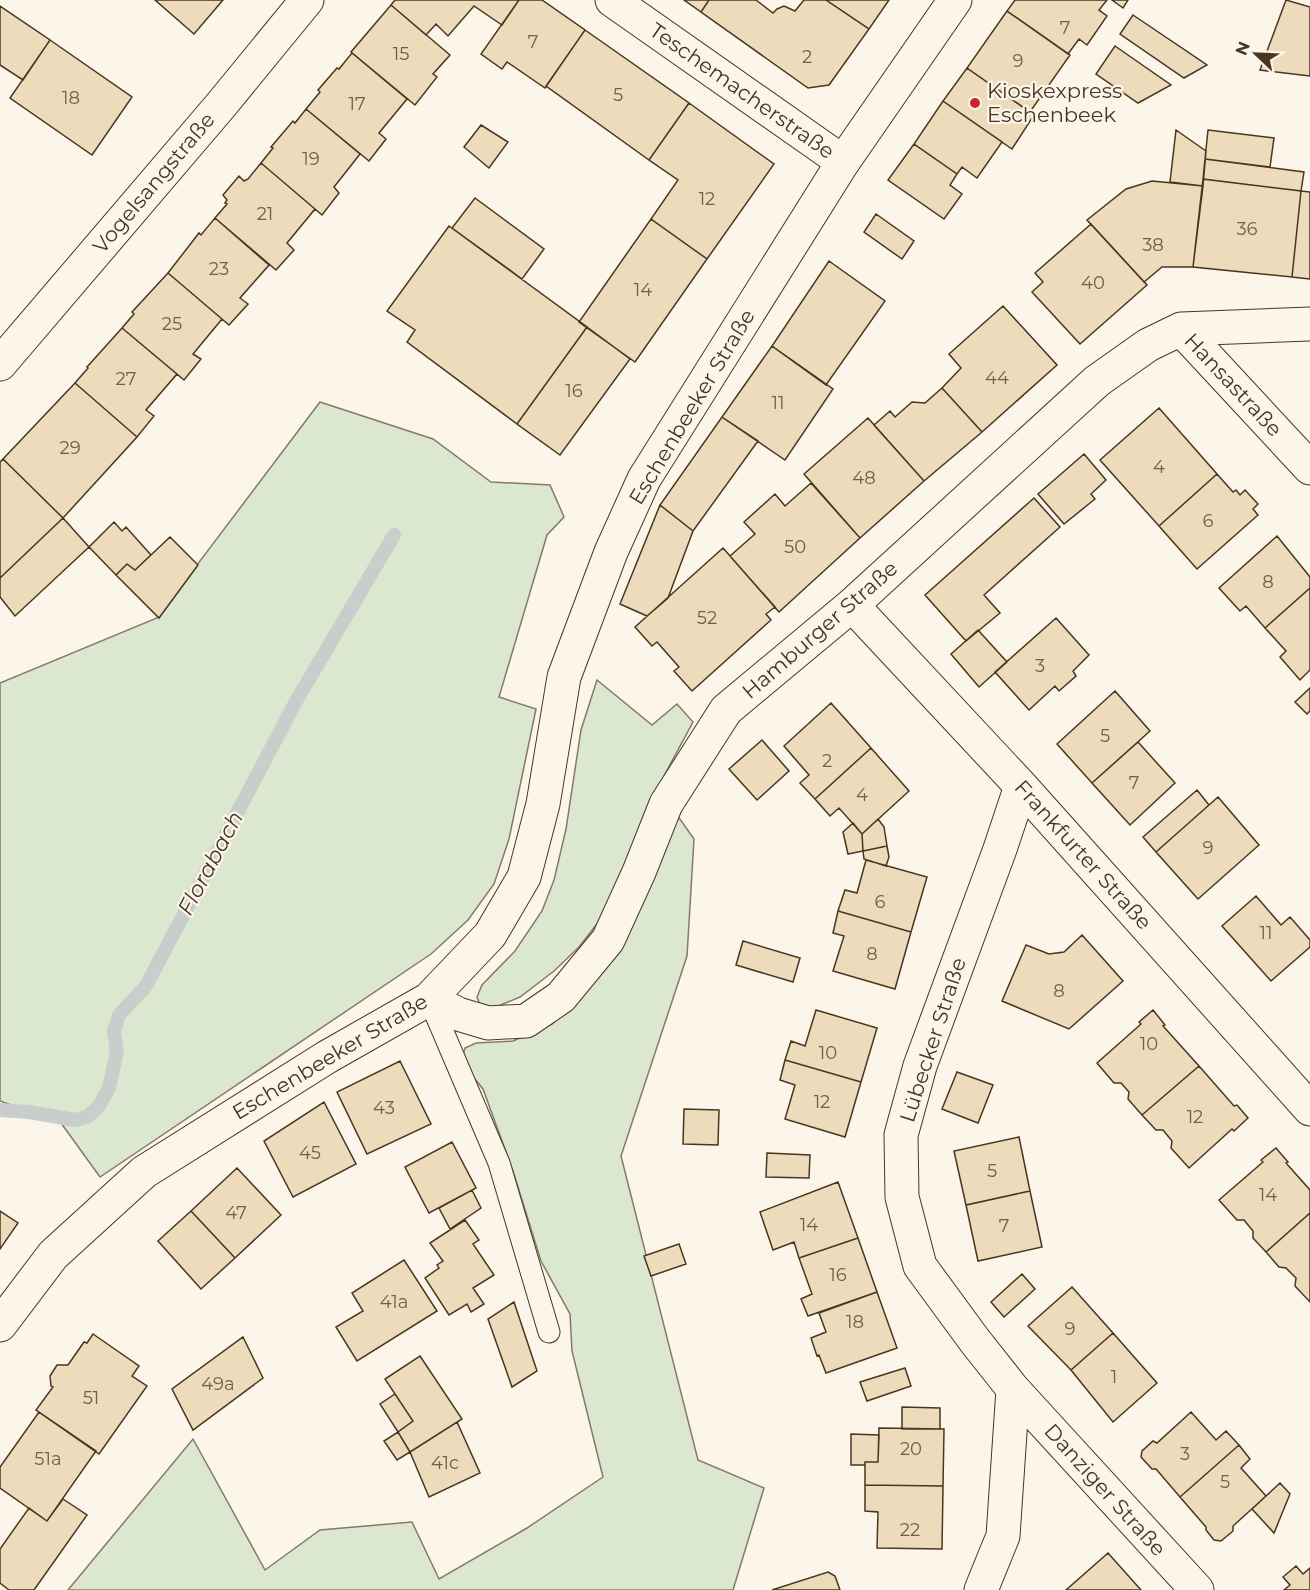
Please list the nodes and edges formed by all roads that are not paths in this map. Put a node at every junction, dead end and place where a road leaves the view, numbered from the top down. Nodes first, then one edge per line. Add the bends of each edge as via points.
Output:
1 (307, 0) edge
2 (612, 0) edge
3 (955, 0) edge
4 (843, 162) junction
5 (1310, 324) edge
6 (1181, 329) junction
7 (0, 364) edge
8 (1310, 468) edge
9 (852, 605) junction
10 (1021, 786) junction
11 (429, 999) junction
12 (1310, 1109) edge
13 (0, 1325) edge
14 (549, 1332) dead end
15 (1013, 1389) junction
16 (981, 1590) edge
17 (1197, 1590) edge

1 - 7 street, Vogelsangstraße
2 - 4 street, Teschemacherstraße
3 - 4 street, Eschenbeeker Straße
4 - 11 street, Eschenbeeker Straße via 644,479 611,552 564,676 543,804 524,877 490,936
5 - 6 street, Hamburger Straße
6 - 8 street, Hansastraße
6 - 9 street, Hamburger Straße via 1148,345 1097,381
9 - 10 street, Frankfurter Straße
9 - 11 street, Hamburger Straße via 726,710 666,804 608,940 561,997 526,1021 488,1023
10 - 12 street, Frankfurter Straße
10 - 15 street, Lübecker Straße via 920,1066 901,1135 902,1197 920,1266
11 - 13 street, Eschenbeeker Straße via 327,1057 144,1172 52,1255
11 - 14 lane via 499,1163
15 - 16 street via 1003,1536
15 - 17 street, Danziger Straße

